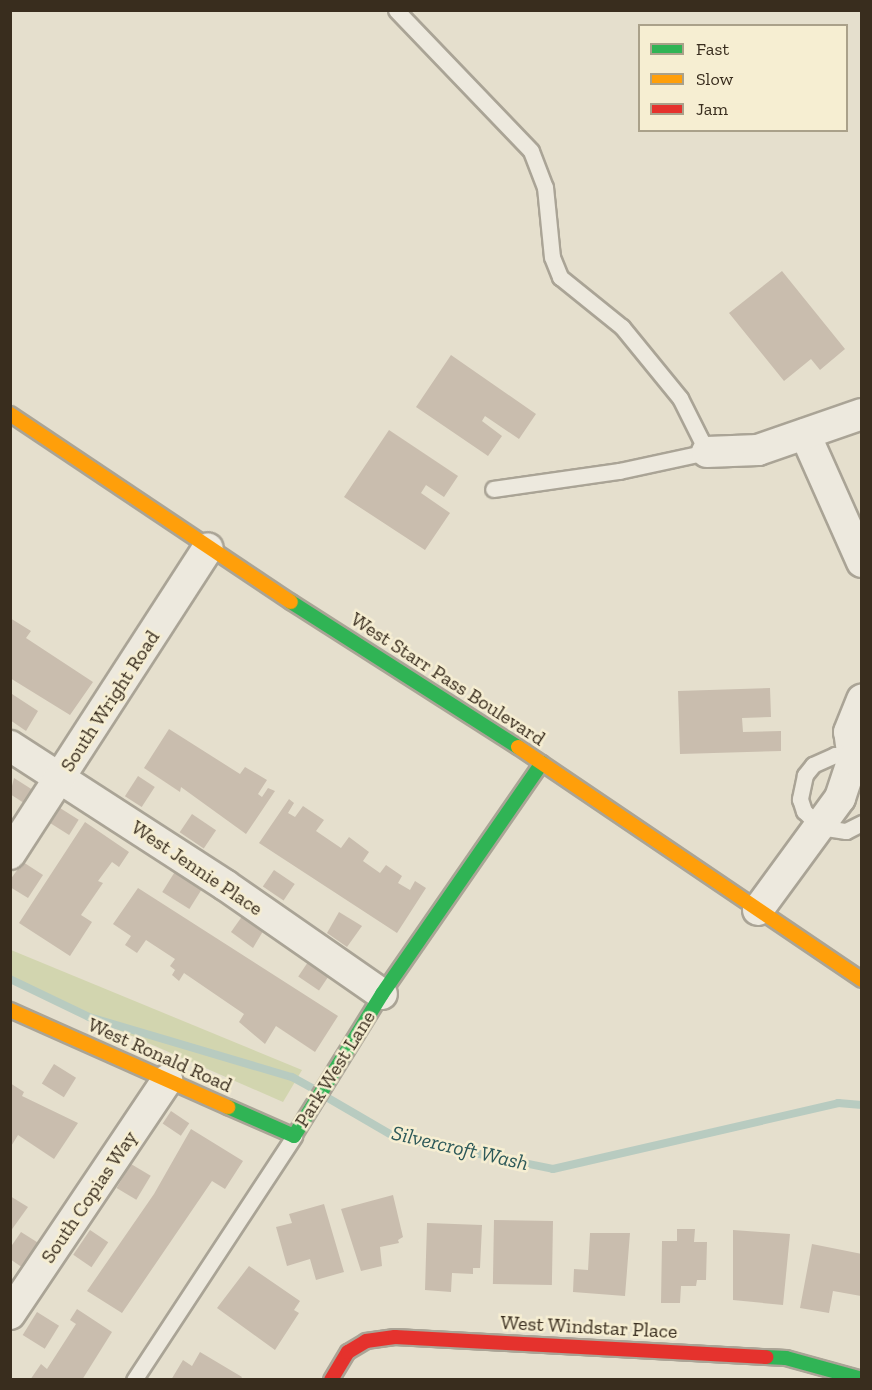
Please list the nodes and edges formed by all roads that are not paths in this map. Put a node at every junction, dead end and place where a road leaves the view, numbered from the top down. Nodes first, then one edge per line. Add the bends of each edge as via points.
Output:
1 (396, 10) edge
2 (10, 414) edge
3 (861, 414) edge
4 (805, 434) junction
5 (707, 452) junction
6 (493, 489) dead end
7 (208, 548) junction
8 (861, 562) edge
9 (861, 699) edge
10 (10, 746) edge
11 (859, 758) edge
12 (542, 763) junction
13 (60, 778) junction
14 (861, 823) edge
15 (820, 827) junction
16 (10, 854) edge
17 (758, 910) junction
18 (861, 980) edge
19 (382, 994) junction
20 (10, 1010) edge
21 (167, 1080) junction
22 (294, 1136) junction
23 (10, 1314) edge
24 (861, 1379) edge
25 (134, 1380) edge
26 (331, 1380) edge

1 - 5 lane via 531,151 545,187 552,257 560,278 622,327 680,398
2 - 7 street, West Starr Pass Boulevard
3 - 4 street
4 - 5 street via 758,450
4 - 8 street
5 - 6 lane via 619,471
7 - 12 street, West Starr Pass Boulevard
7 - 13 street, South Wright Road
9 - 11 street via 849,732
10 - 13 street, West Jennie Place
11 - 15 street via 840,798
11 - 15 lane via 823,758 805,775 800,799 804,811
12 - 17 street, West Starr Pass Boulevard
12 - 19 street, Park West Lane
13 - 16 street, South Wright Road
13 - 19 street, West Jennie Place via 225,885
14 - 15 lane via 846,831
15 - 17 street
17 - 18 street, West Starr Pass Boulevard
19 - 22 street, Park West Lane
20 - 21 street, West Ronald Road
21 - 22 street, West Ronald Road
21 - 23 street, South Copias Way
22 - 25 lane, Park West Lane
24 - 26 street, West Windstar Place via 786,1358 732,1353 363,1334

